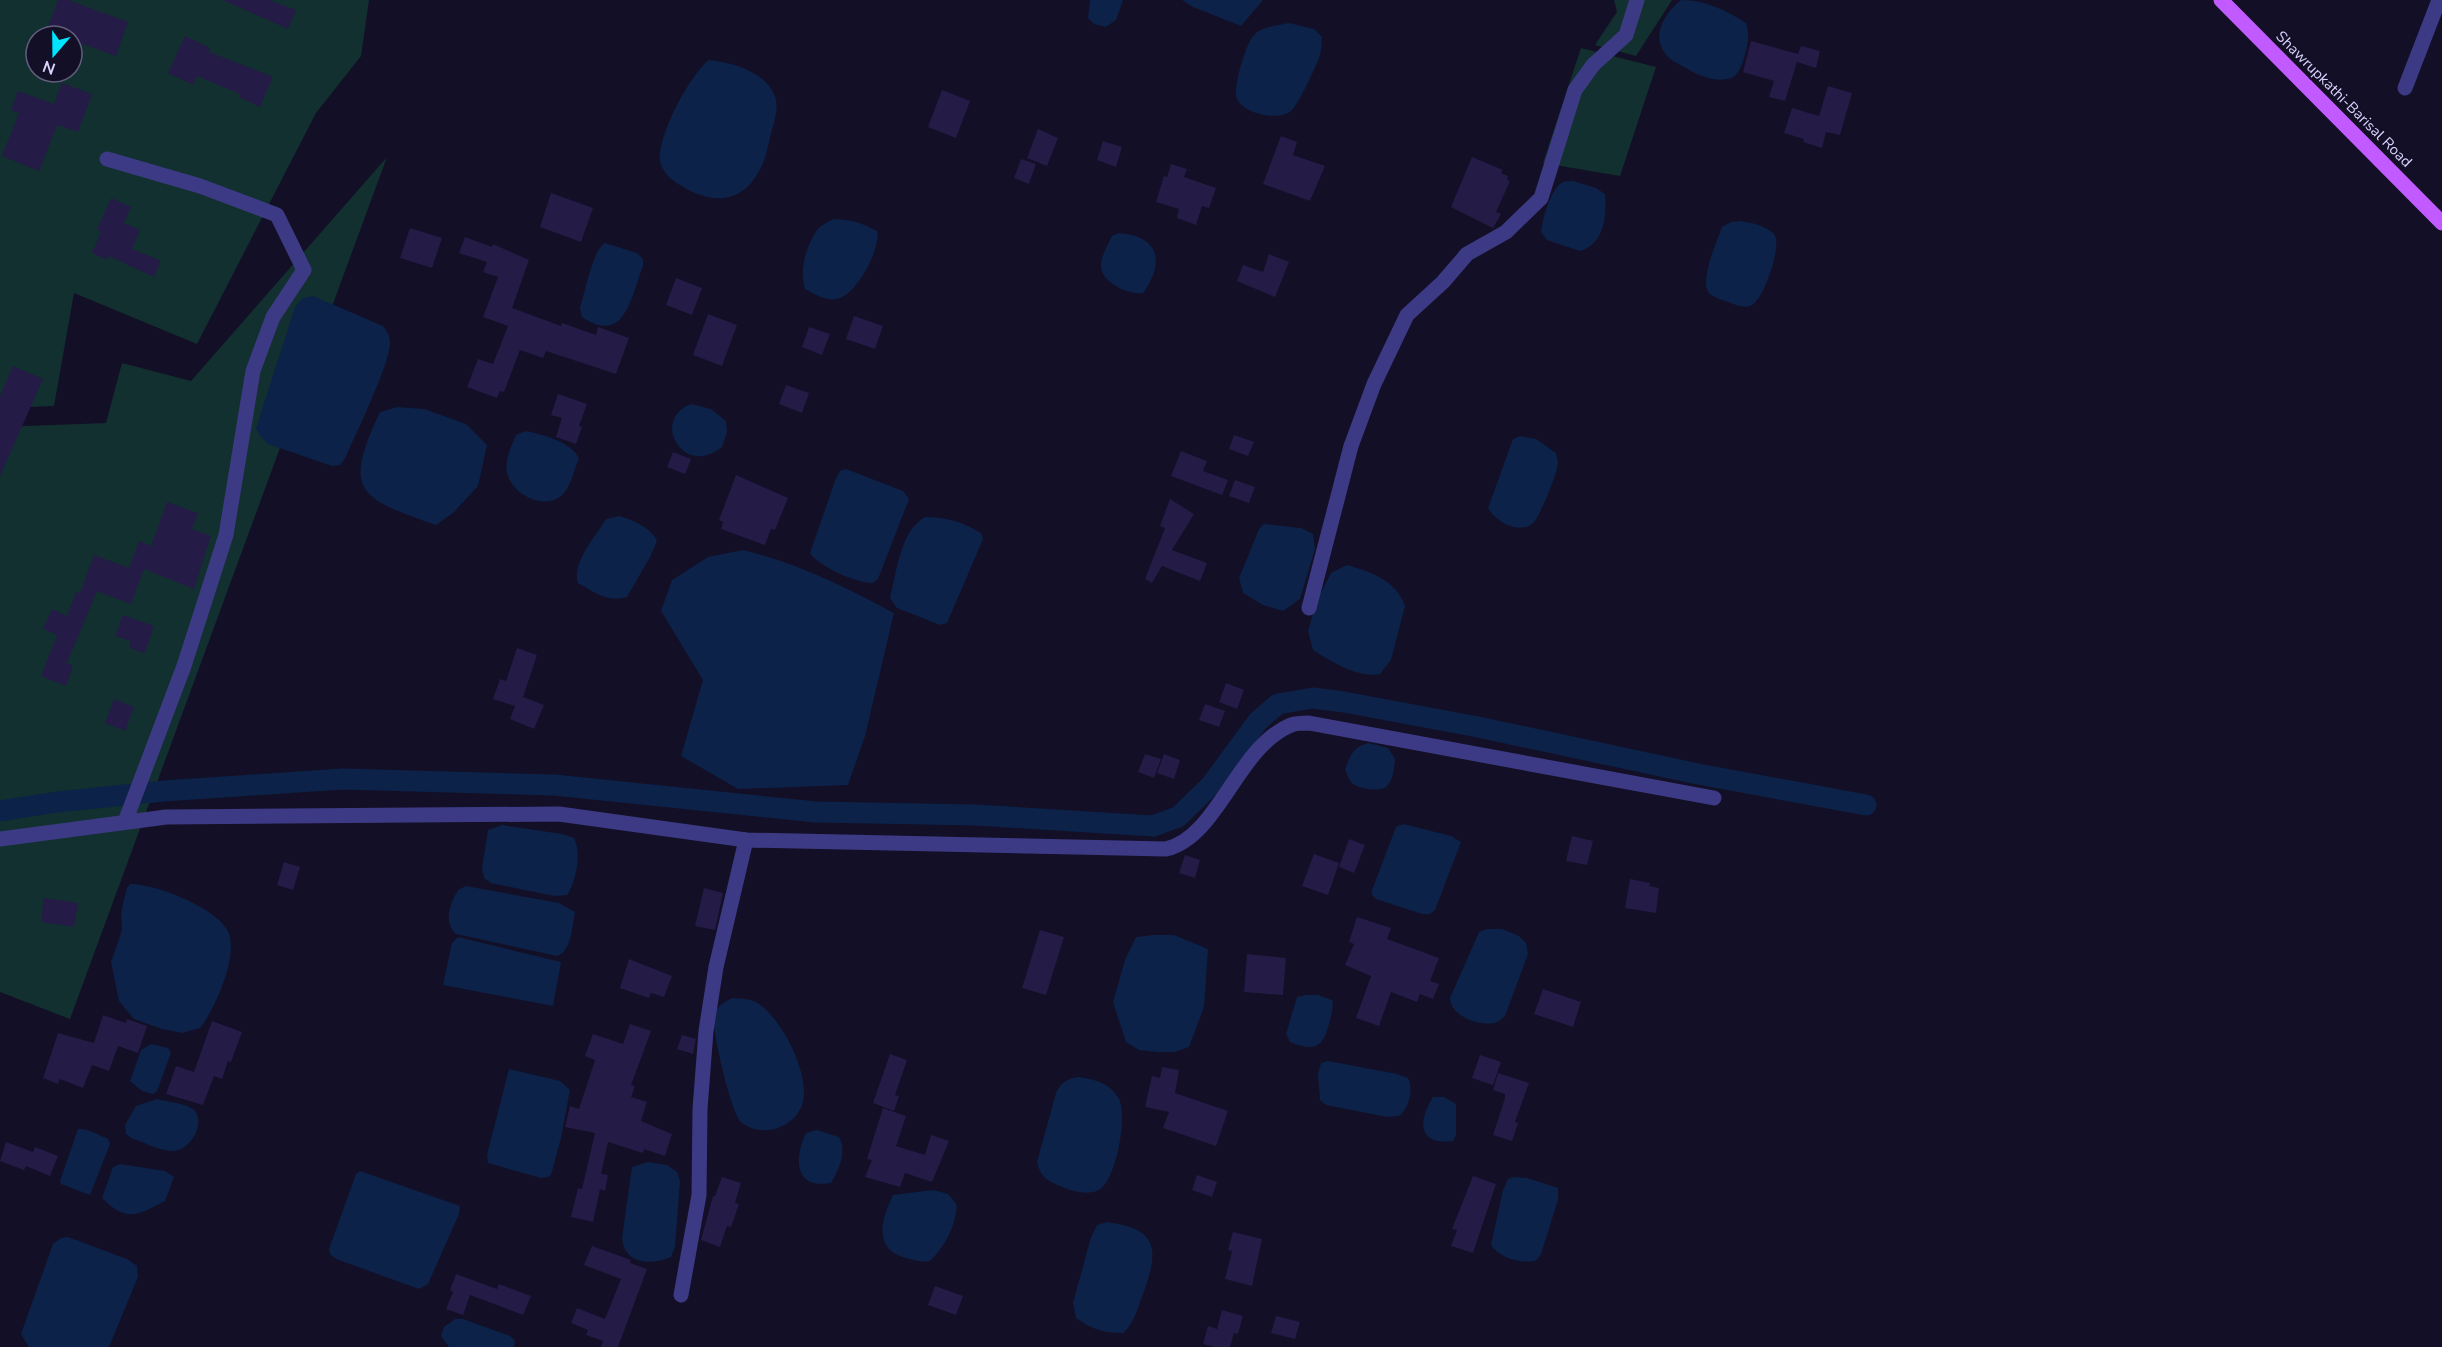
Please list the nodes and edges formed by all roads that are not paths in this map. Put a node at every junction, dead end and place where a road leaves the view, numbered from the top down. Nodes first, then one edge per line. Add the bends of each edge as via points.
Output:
1 (1637, 0) edge
2 (2221, 0) edge
3 (2439, 0) edge
4 (2405, 88) dead end
5 (107, 159) dead end
6 (2442, 223) edge
7 (1309, 608) dead end
8 (1714, 798) dead end
9 (125, 822) junction
10 (0, 839) edge
11 (746, 840) junction
12 (681, 1295) dead end

1 - 7 street via 1626,35 1593,65 1575,90 1541,198 1506,232 1467,254 1407,315 1374,384 1351,446
2 - 6 main road, Shawrupkathi-Barisal Road
3 - 4 street
5 - 9 street via 277,214 304,270 273,316 254,372 225,535 184,666
8 - 11 street via 1309,723 1292,724 1269,739 1191,838 1166,849
9 - 10 street
9 - 11 street via 166,817 559,814
11 - 12 street via 716,967 706,1031 699,1195

